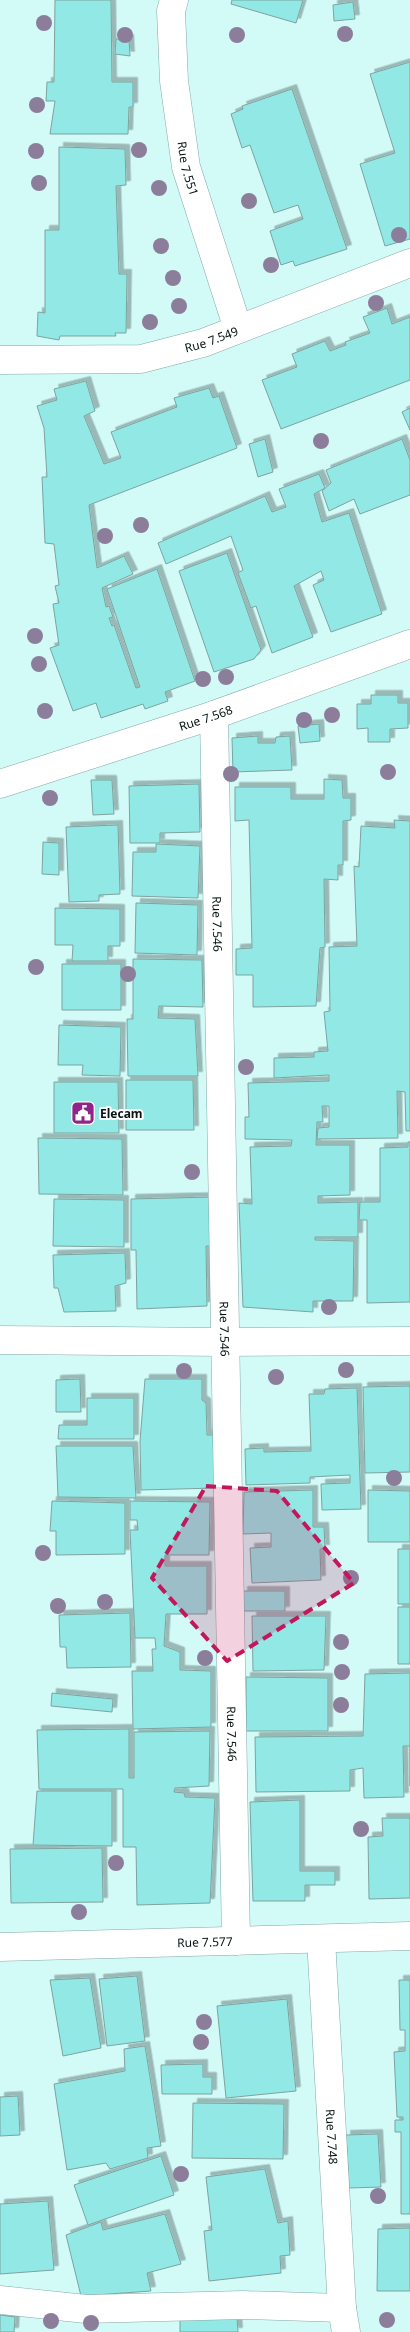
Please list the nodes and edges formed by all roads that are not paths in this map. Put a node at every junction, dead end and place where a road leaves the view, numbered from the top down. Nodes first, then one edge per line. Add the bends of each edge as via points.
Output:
1 (174, 0) edge
2 (410, 263) edge
3 (238, 329) junction
4 (0, 360) edge
5 (410, 644) edge
6 (214, 715) junction
7 (0, 784) edge
8 (0, 1340) edge
9 (410, 1340) edge
10 (224, 1342) junction
11 (410, 1936) edge
12 (321, 1939) junction
13 (236, 1941) junction
14 (0, 1947) edge
15 (0, 2300) edge
16 (344, 2320) edge

1 - 3 street, Rue 7.551 via 171,11 174,81 186,167
2 - 3 street, Rue 7.549
3 - 4 street, Rue 7.549 via 203,343 141,359
5 - 6 street, Rue 7.568
6 - 7 street, Rue 7.568
6 - 10 street, Rue 7.546
8 - 10 street
9 - 10 street
10 - 13 street, Rue 7.546
11 - 12 street, Rue 7.577
12 - 13 street, Rue 7.577
12 - 16 street, Rue 7.748
13 - 14 street, Rue 7.577
15 - 16 street via 86,2310 243,2305

